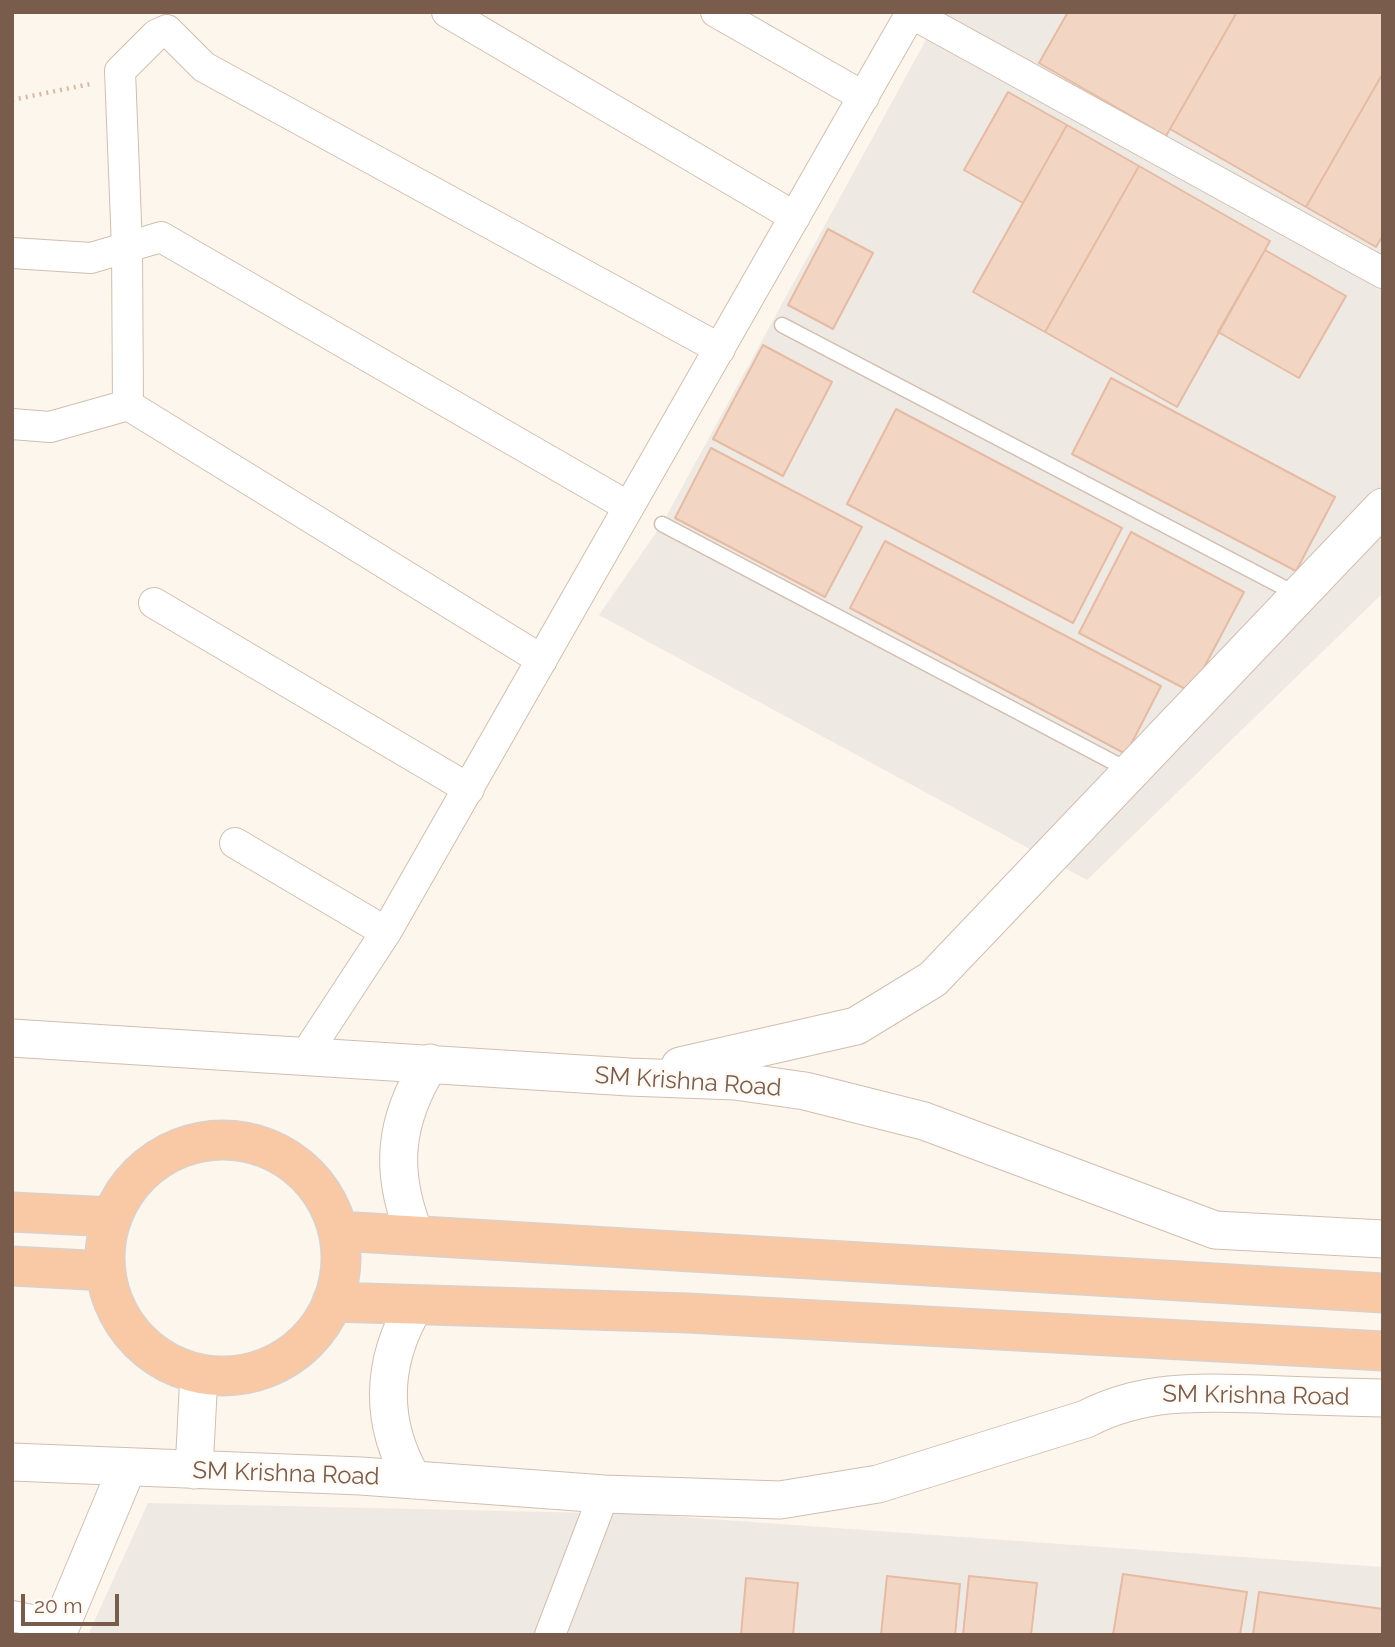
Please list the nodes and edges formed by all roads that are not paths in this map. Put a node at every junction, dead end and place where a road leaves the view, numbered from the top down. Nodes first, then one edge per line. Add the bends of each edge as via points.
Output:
1 (447, 12) edge
2 (716, 12) edge
3 (864, 97) junction
4 (795, 217) junction
5 (127, 247) junction
6 (12, 253) edge
7 (1383, 273) edge
8 (782, 325) dead end
9 (720, 349) junction
10 (128, 405) junction
11 (12, 424) edge
12 (629, 507) junction
13 (1383, 507) edge
14 (662, 524) dead end
15 (1299, 596) junction
16 (154, 603) dead end
17 (542, 660) junction
18 (1131, 772) junction
19 (468, 789) junction
20 (235, 843) dead end
21 (386, 932) junction
22 (12, 1038) edge
23 (306, 1054) junction
24 (430, 1063) junction
25 (629, 1077) junction
26 (12, 1212) edge
27 (112, 1217) junction
28 (338, 1231) junction
29 (415, 1236) junction
30 (1383, 1239) edge
31 (12, 1266) edge
32 (106, 1271) junction
33 (1383, 1293) edge
34 (332, 1302) junction
35 (415, 1305) junction
36 (1383, 1351) edge
37 (199, 1374) junction
38 (1383, 1398) edge
39 (12, 1462) edge
40 (127, 1468) junction
41 (194, 1470) junction
42 (413, 1480) junction
43 (604, 1494) junction
44 (12, 1616) edge
45 (59, 1630) edge
46 (550, 1635) edge

1 - 4 street
2 - 3 street
3 - 4 street
3 - 7 street via 911,13
4 - 9 street
5 - 6 street via 90,258
5 - 9 street via 120,71 167,30 204,67
5 - 10 street
5 - 12 street via 160,237
8 - 15 lane
9 - 12 street
10 - 11 street via 50,427
10 - 17 street
12 - 17 street
13 - 15 street
14 - 18 lane
15 - 18 street
16 - 19 street
17 - 19 street
18 - 25 street via 933,979 856,1026
19 - 21 street
20 - 21 street
21 - 23 street
22 - 23 street, SM Krishna Road
23 - 24 street, SM Krishna Road
24 - 25 street, SM Krishna Road
24 - 29 street via 410,1099 400,1139 400,1188
25 - 30 street, SM Krishna Road via 735,1081 874,1107 974,1138 1215,1230
26 - 27 highway
27 - 28 highway via 123,1194 157,1160 178,1148 226,1139 250,1142 293,1162 326,1198
27 - 32 highway
28 - 29 highway
28 - 34 highway via 341,1268
29 - 33 highway
31 - 32 highway
32 - 37 highway via 117,1311 130,1332 168,1363
34 - 35 highway, SM Krishna Road
34 - 37 highway via 310,1338 268,1368 243,1375
35 - 36 highway, SM Krishna Road via 688,1314
35 - 42 street via 394,1347 387,1394 393,1439
37 - 41 street
38 - 43 street, SM Krishna Road via 1191,1392 1150,1395 878,1484 779,1500
39 - 40 street, SM Krishna Road
40 - 41 street, SM Krishna Road
40 - 45 street
41 - 42 street, SM Krishna Road
42 - 43 street, SM Krishna Road
43 - 46 street
44 - 45 street

